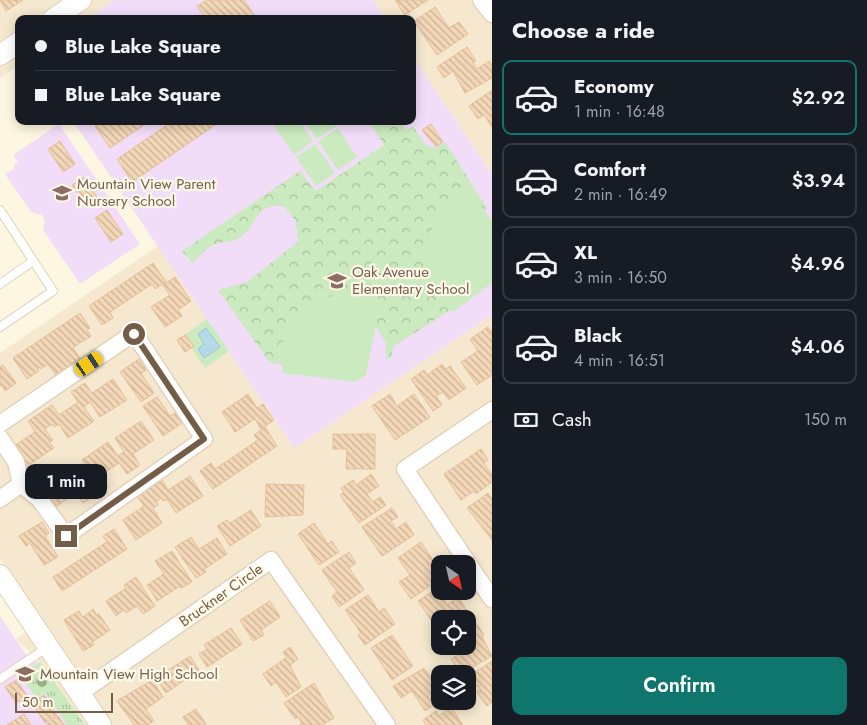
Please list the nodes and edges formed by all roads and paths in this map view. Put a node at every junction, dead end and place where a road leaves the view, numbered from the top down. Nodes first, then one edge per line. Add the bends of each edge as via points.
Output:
1 (81, 0) edge
2 (481, 0) edge
3 (492, 14) edge
4 (59, 15) edge
5 (15, 45) edge
6 (0, 55) edge
7 (0, 210) edge
8 (33, 261) junction
9 (0, 284) edge
10 (0, 327) edge
11 (492, 410) edge
12 (0, 424) edge
13 (0, 438) edge
14 (21, 484) junction
15 (0, 499) edge
16 (0, 575) edge
17 (492, 599) edge
18 (48, 647) junction
19 (0, 679) edge
20 (80, 693) junction
21 (101, 725) edge
22 (386, 725) edge

1 - 4 street
2 - 3 street
5 - 6 street
7 - 8 lane
8 - 9 lane
8 - 10 lane via 53,291
11 - 17 street via 405,469
12 - 14 street via 134,334 204,439 66,536 40,500
13 - 14 street via 16,462
14 - 15 street
16 - 18 street
18 - 19 lane
18 - 20 street
20 - 21 street
20 - 22 street, Bruckner Circle via 271,560

